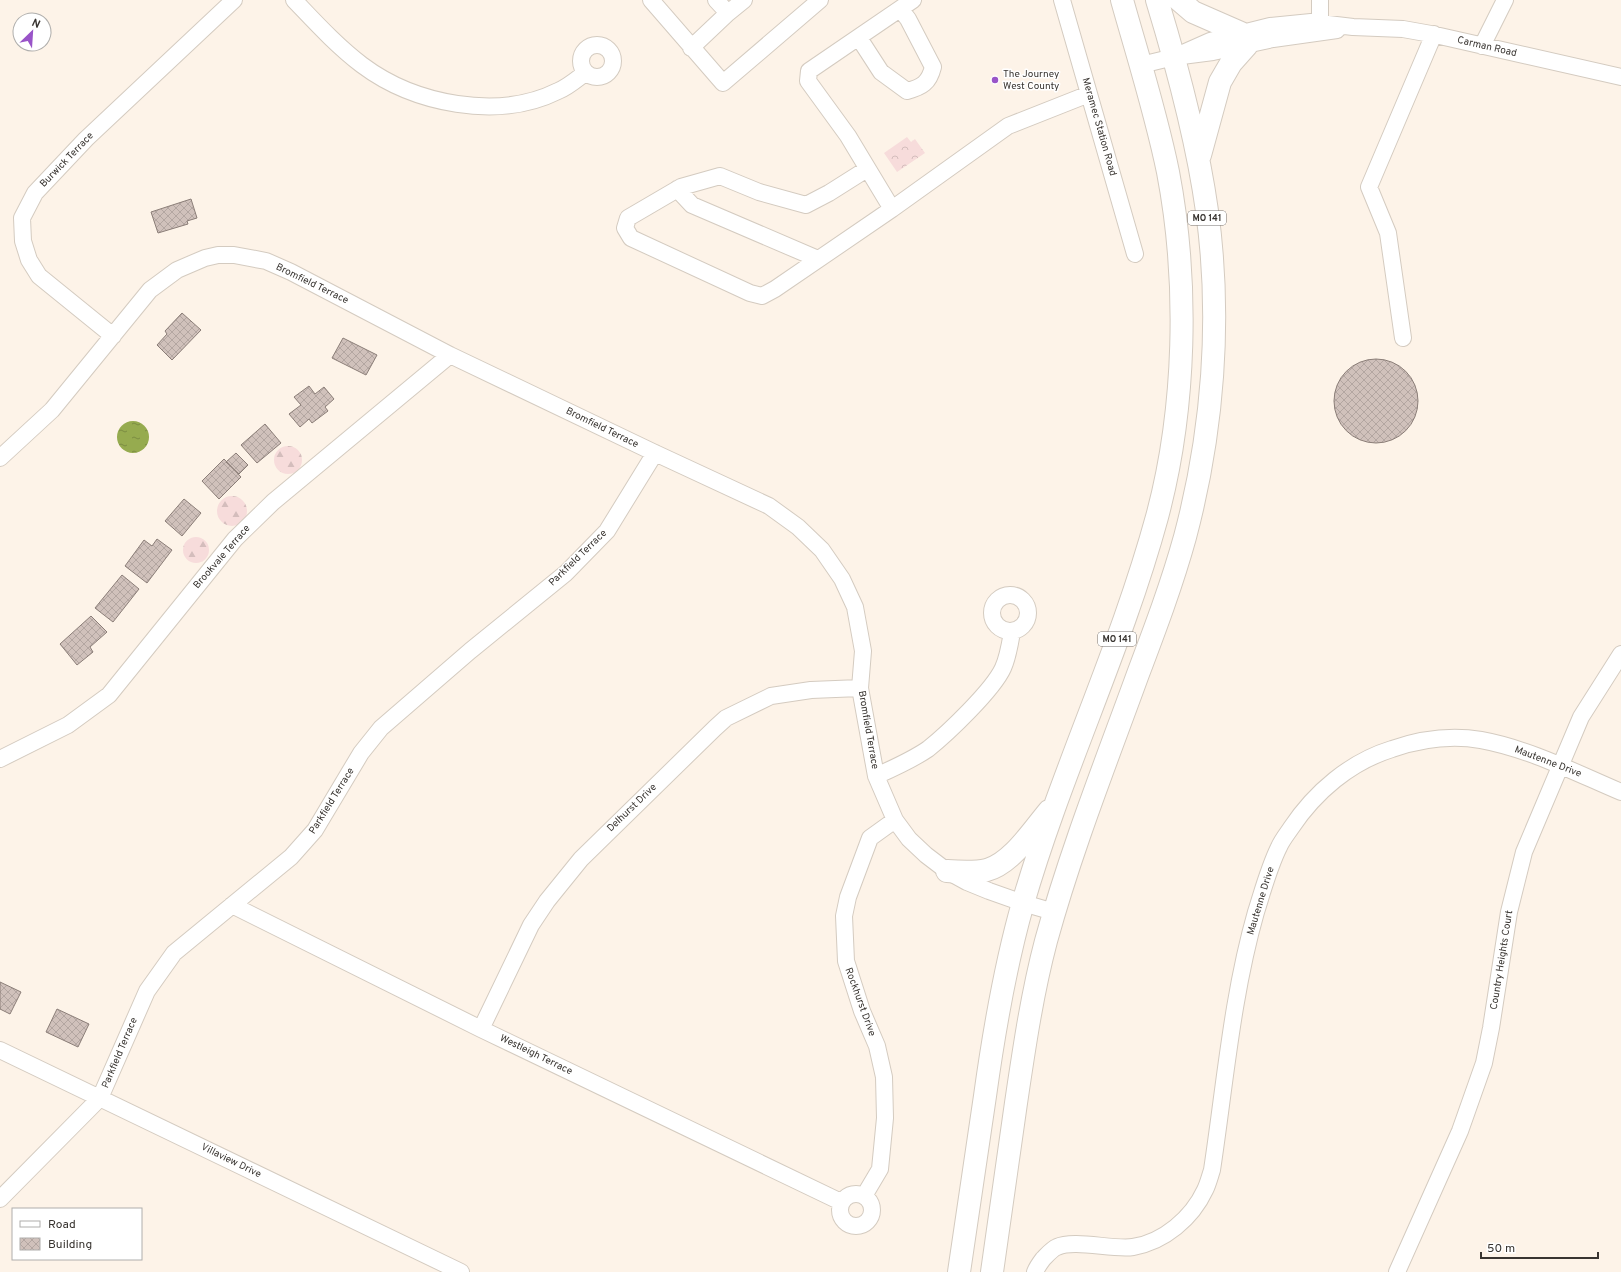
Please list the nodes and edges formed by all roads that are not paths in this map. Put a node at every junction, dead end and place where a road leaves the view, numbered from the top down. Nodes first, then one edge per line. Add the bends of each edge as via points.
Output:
1 (234, 0) edge
2 (294, 0) edge
3 (651, 0) edge
4 (716, 0) edge
5 (744, 0) edge
6 (820, 0) edge
7 (1062, 0) edge
8 (1122, 0) edge
9 (1157, 0) edge
10 (1179, 0) edge
11 (1320, 0) edge
12 (1505, 0) edge
13 (907, 5) edge
14 (728, 13) junction
15 (1320, 23) junction
16 (1353, 27) junction
17 (1434, 34) junction
18 (859, 38) junction
19 (1244, 39) junction
20 (1482, 46) junction
21 (691, 48) junction
22 (1174, 57) junction
23 (1141, 65) junction
24 (585, 73) dead end
25 (1621, 77) edge
26 (1089, 94) junction
27 (1198, 160) junction
28 (867, 169) junction
29 (677, 190) junction
30 (892, 209) junction
31 (1136, 254) dead end
32 (818, 260) junction
33 (113, 336) junction
34 (1403, 338) dead end
35 (450, 355) junction
36 (655, 453) junction
37 (0, 458) edge
38 (1012, 632) dead end
39 (1621, 654) edge
40 (860, 688) junction
41 (0, 759) edge
42 (1560, 766) junction
43 (876, 776) junction
44 (1621, 792) edge
45 (1059, 799) junction
46 (895, 820) junction
47 (947, 871) junction
48 (1023, 904) junction
49 (232, 906) junction
50 (1054, 912) junction
51 (481, 1029) junction
52 (0, 1050) edge
53 (100, 1098) junction
54 (864, 1196) junction
55 (0, 1199) edge
56 (841, 1202) junction
57 (461, 1272) edge
58 (959, 1272) edge
59 (992, 1272) edge
60 (1035, 1272) edge
61 (1397, 1272) edge

1 - 33 street, Burwick Terrace via 86,138 35,193 22,218 23,241 29,260 40,276
2 - 24 street via 339,46 363,66 385,79 430,98 450,103 497,106 520,103 558,91
3 - 21 street
4 - 14 street
5 - 14 street
6 - 21 street via 723,83
7 - 26 street, Meramec Station Road
8 - 23 highway, MO 141
9 - 22 highway, MO 141
10 - 19 highway via 1193,12
11 - 15 street
12 - 20 street
13 - 18 street
13 - 18 street via 908,19 933,67 930,77 920,87 907,91 881,72
14 - 21 street
15 - 16 street, Carman Road
15 - 19 street, Carman Road via 1270,26
16 - 17 street, Carman Road via 1403,29
16 - 19 street, Carman Road via 1273,39
17 - 20 street, Carman Road
17 - 34 street via 1369,187 1388,233
18 - 28 street via 810,71 808,81 848,136
19 - 22 street, Carman Road via 1210,41
19 - 27 highway via 1220,82
20 - 25 street, Carman Road
22 - 23 street, Carman Road
22 - 27 highway, MO 141
23 - 45 highway, MO 141 via 1168,172 1176,229 1181,285 1178,400 1159,507 1141,570
26 - 30 street via 1008,126
26 - 31 street, Meramec Station Road
27 - 50 highway, MO 141 via 1212,257 1214,314 1207,426 1198,483 1168,593
28 - 29 street via 806,205 759,192 720,176
28 - 30 street
29 - 32 street via 692,205
29 - 32 street via 628,218 625,228 631,238 750,293 762,296
30 - 32 street
33 - 35 street, Bromfield Terrace via 150,290 176,270 205,258 234,255 266,261 291,272
33 - 37 street, Bromfield Terrace via 52,410
35 - 36 street, Bromfield Terrace
35 - 41 street, Brookvale Terrace via 273,502 235,539 109,695 68,725
36 - 40 street, Bromfield Terrace via 769,506 798,526 822,550 842,578 855,607 863,651
36 - 49 street, Parkfield Terrace via 607,531 566,573 381,728 361,753 315,830 291,857
38 - 43 street via 1003,668 975,704 928,749
39 - 42 street, Country Heights Court via 1581,717
40 - 43 street, Bromfield Terrace
40 - 51 street, Delhurst Drive via 811,690 771,696 726,718 581,859 547,901 531,925
42 - 44 street, Mautenne Drive
42 - 60 street, Mautenne Drive via 1522,750 1481,740 1452,738 1409,743 1378,753 1350,768 1325,787 1302,812 1280,845 1265,882 1244,958 1212,1170 1205,1191 1182,1223 1153,1241 1133,1247 1073,1244 1057,1247 1047,1255
42 - 61 street, Country Heights Court via 1524,852 1515,884 1484,1063 1460,1131
43 - 46 street, Bromfield Terrace
45 - 47 highway via 1023,843 997,866 972,872
45 - 48 highway, MO 141
46 - 47 street, Bromfield Terrace via 909,839
46 - 54 street, Rockhurst Drive via 870,838 848,897 844,916 846,961 876,1046 884,1077 885,1118 880,1169
47 - 48 street, Bromfield Terrace via 967,882
48 - 50 street, Bromfield Terrace
48 - 58 highway, MO 141 via 1000,1000
49 - 51 street, Westleigh Terrace
49 - 53 street, Parkfield Terrace via 174,953 146,991
50 - 59 highway, MO 141 via 1030,1016
51 - 56 street, Westleigh Terrace
52 - 53 street, Villaview Drive
53 - 55 street, Parkfield Terrace
53 - 57 street, Villaview Drive
54 - 56 street via 849,1195
54 - 56 street via 871,1204 871,1215 860,1226 849,1225 841,1218

